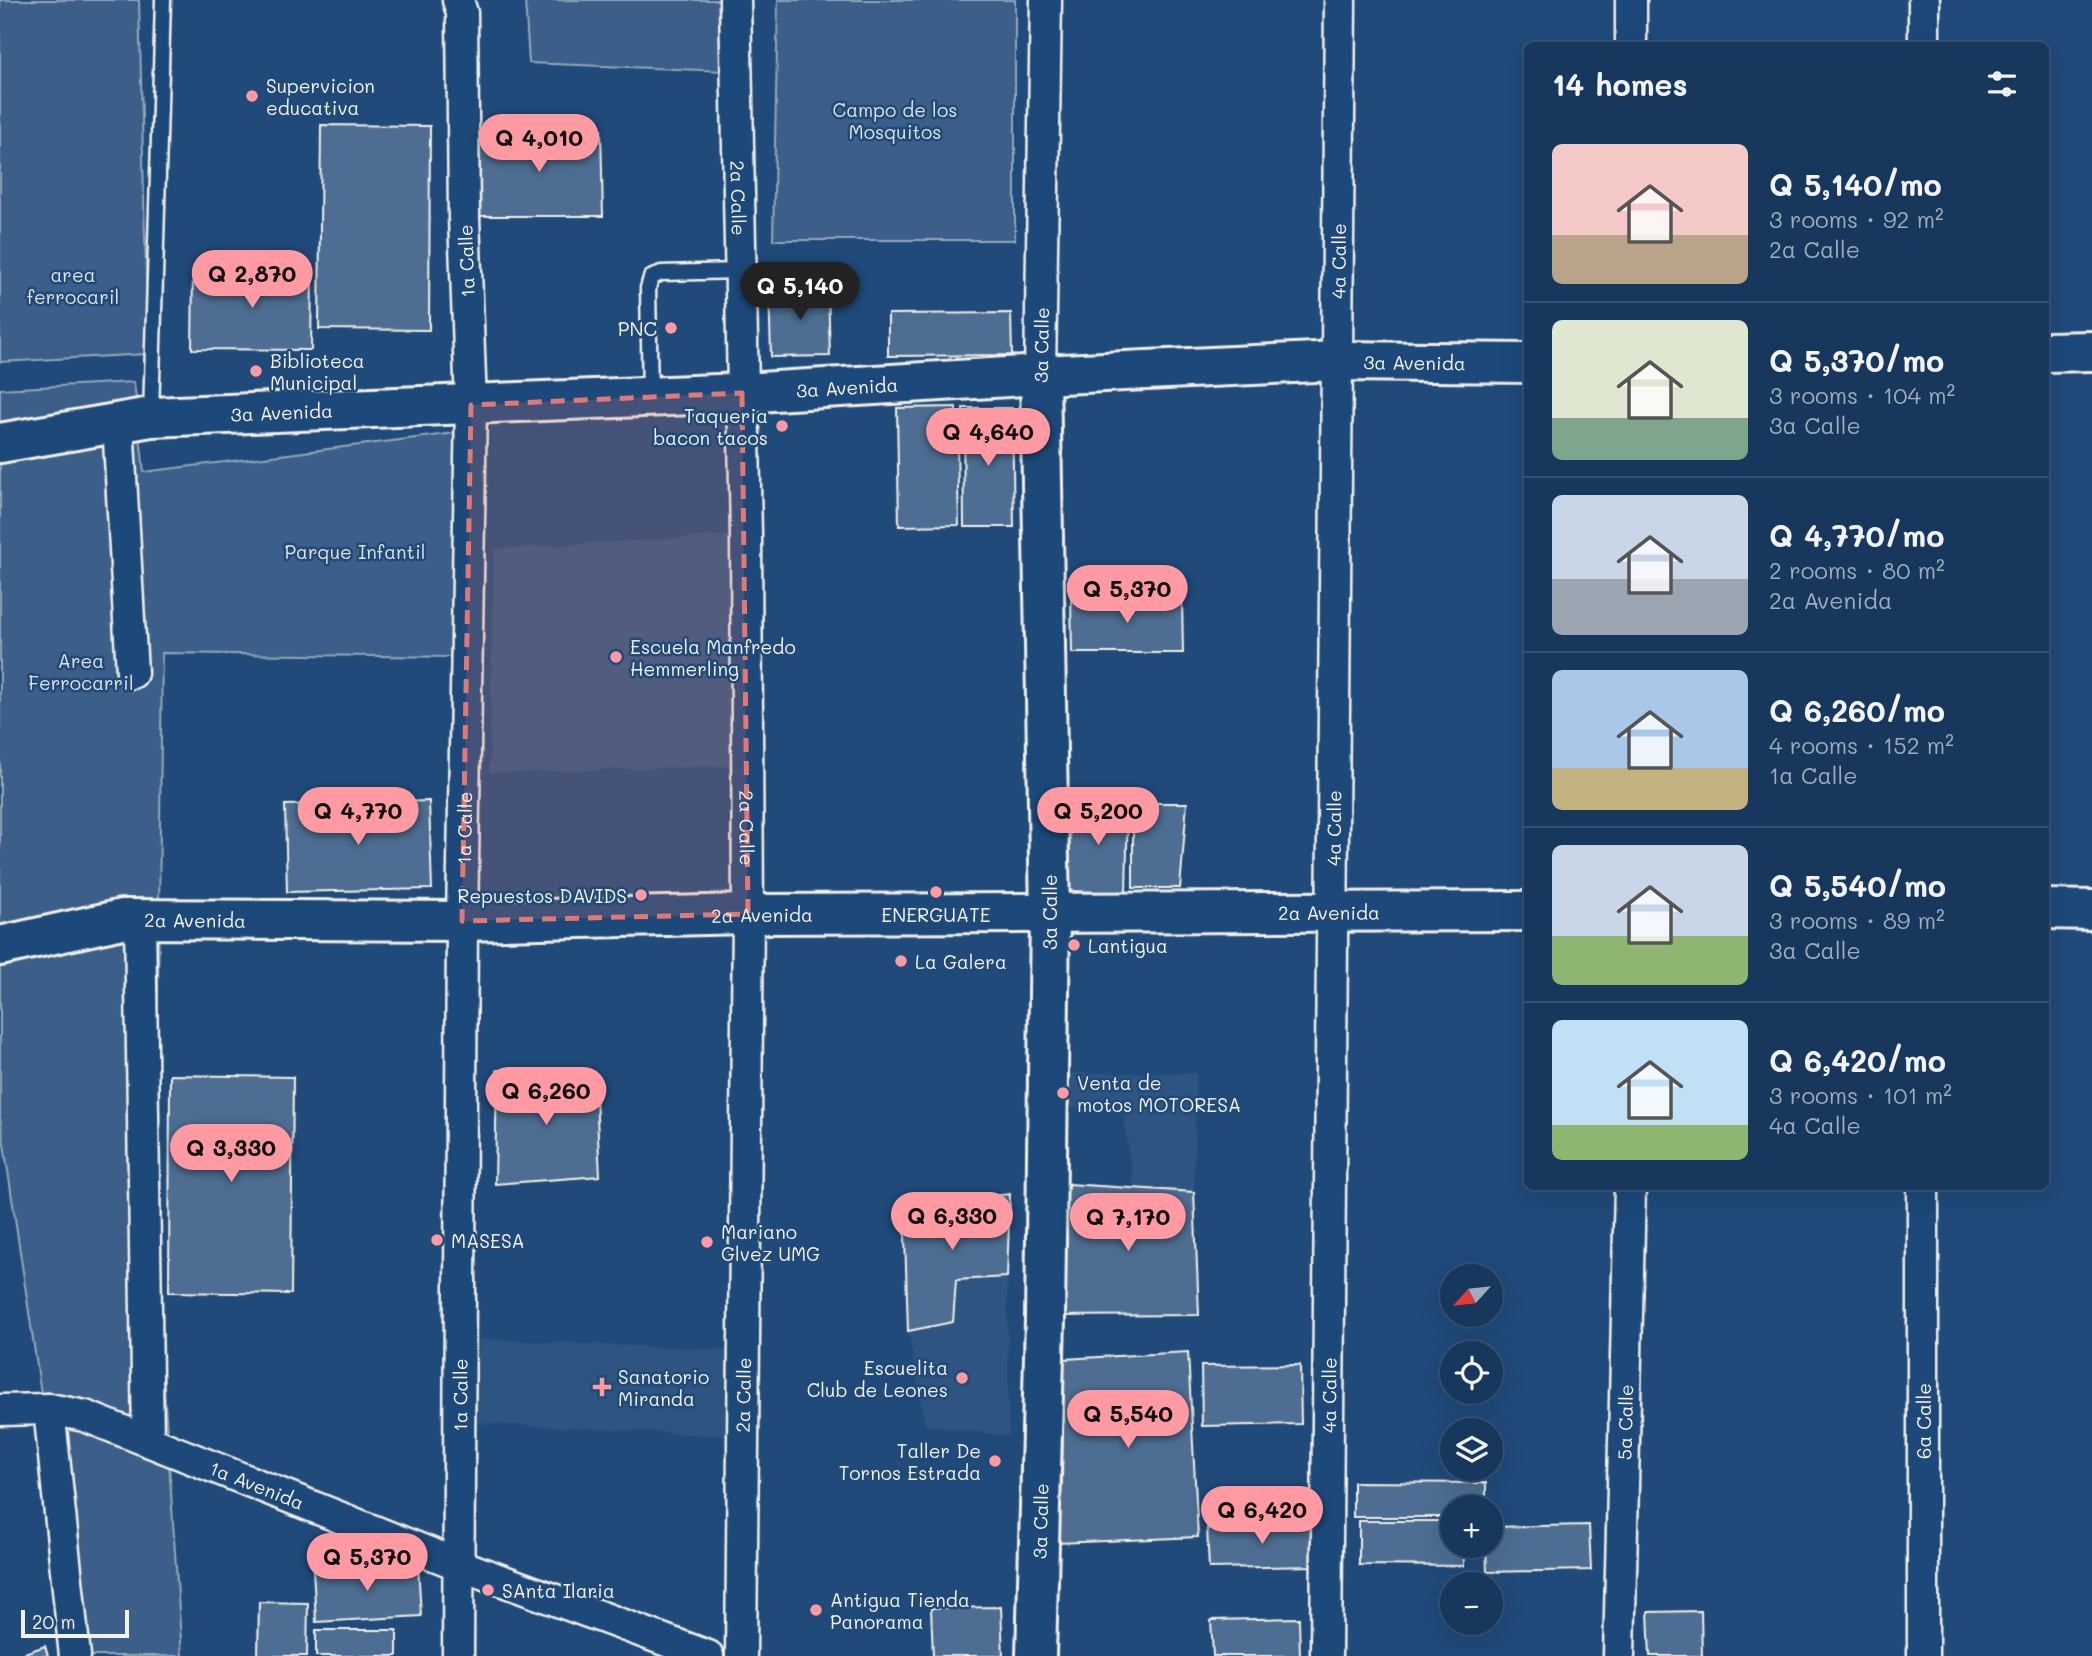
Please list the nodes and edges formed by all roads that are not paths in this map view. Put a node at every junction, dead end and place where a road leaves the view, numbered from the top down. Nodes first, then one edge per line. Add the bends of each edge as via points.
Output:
1 (163, 0) edge
2 (458, 0) edge
3 (734, 0) edge
4 (1046, 0) edge
5 (1340, 0) edge
6 (1632, 0) edge
7 (1924, 0) edge
8 (1631, 42) edge
9 (1924, 42) edge
10 (740, 271) junction
11 (2092, 351) edge
12 (2049, 352) edge
13 (1337, 361) junction
14 (1524, 363) edge
15 (1040, 375) junction
16 (742, 393) junction
17 (650, 397) junction
18 (471, 405) junction
19 (135, 420) junction
20 (0, 443) edge
21 (132, 673) dead end
22 (2049, 909) edge
23 (2092, 909) edge
24 (1524, 911) edge
25 (1332, 912) junction
26 (748, 914) junction
27 (1050, 914) junction
28 (140, 919) junction
29 (462, 921) junction
30 (0, 946) edge
31 (1630, 1190) edge
32 (1923, 1190) edge
33 (0, 1408) edge
34 (50, 1409) junction
35 (148, 1441) junction
36 (457, 1564) junction
37 (75, 1656) edge
38 (458, 1656) edge
39 (708, 1656) edge
40 (741, 1656) edge
41 (1036, 1656) edge
42 (1326, 1656) edge
43 (1619, 1656) edge
44 (1923, 1656) edge

1 - 19 lane
2 - 18 street, 1a Calle via 462,13
3 - 10 street, 2a Calle
4 - 15 street, 3a Calle
5 - 13 street, 4a Calle
6 - 8 street
7 - 9 street
10 - 16 street, 2a Calle
10 - 17 lane via 661,273 651,278
11 - 12 main road
13 - 14 main road, 3a Avenida
13 - 15 main road, 3a Avenida
13 - 25 street, 4a Calle
15 - 16 main road, 3a Avenida
15 - 27 main road, 3a Calle
16 - 17 main road, 3a Avenida
16 - 26 street, 2a Calle
17 - 18 main road, 3a Avenida
18 - 19 main road, 3a Avenida
18 - 29 street, 1a Calle
19 - 20 main road, 3a Avenida
19 - 21 street
22 - 23 main road
24 - 25 main road, 2a Avenida
25 - 27 main road, 2a Avenida
25 - 42 street, 4a Calle
26 - 27 main road, 2a Avenida
26 - 29 main road, 2a Avenida
26 - 40 street, 2a Calle
27 - 41 main road, 3a Calle
28 - 29 main road, 2a Avenida
28 - 30 main road, 2a Avenida
28 - 35 street
29 - 36 street, 1a Calle
31 - 43 street, 5a Calle
32 - 44 street, 6a Calle
33 - 34 street, 1a Avenida
34 - 35 street, 1a Avenida via 85,1416
34 - 37 street
35 - 36 street, 1a Avenida
36 - 38 street, 1a Calle
36 - 39 street, 1a Avenida

